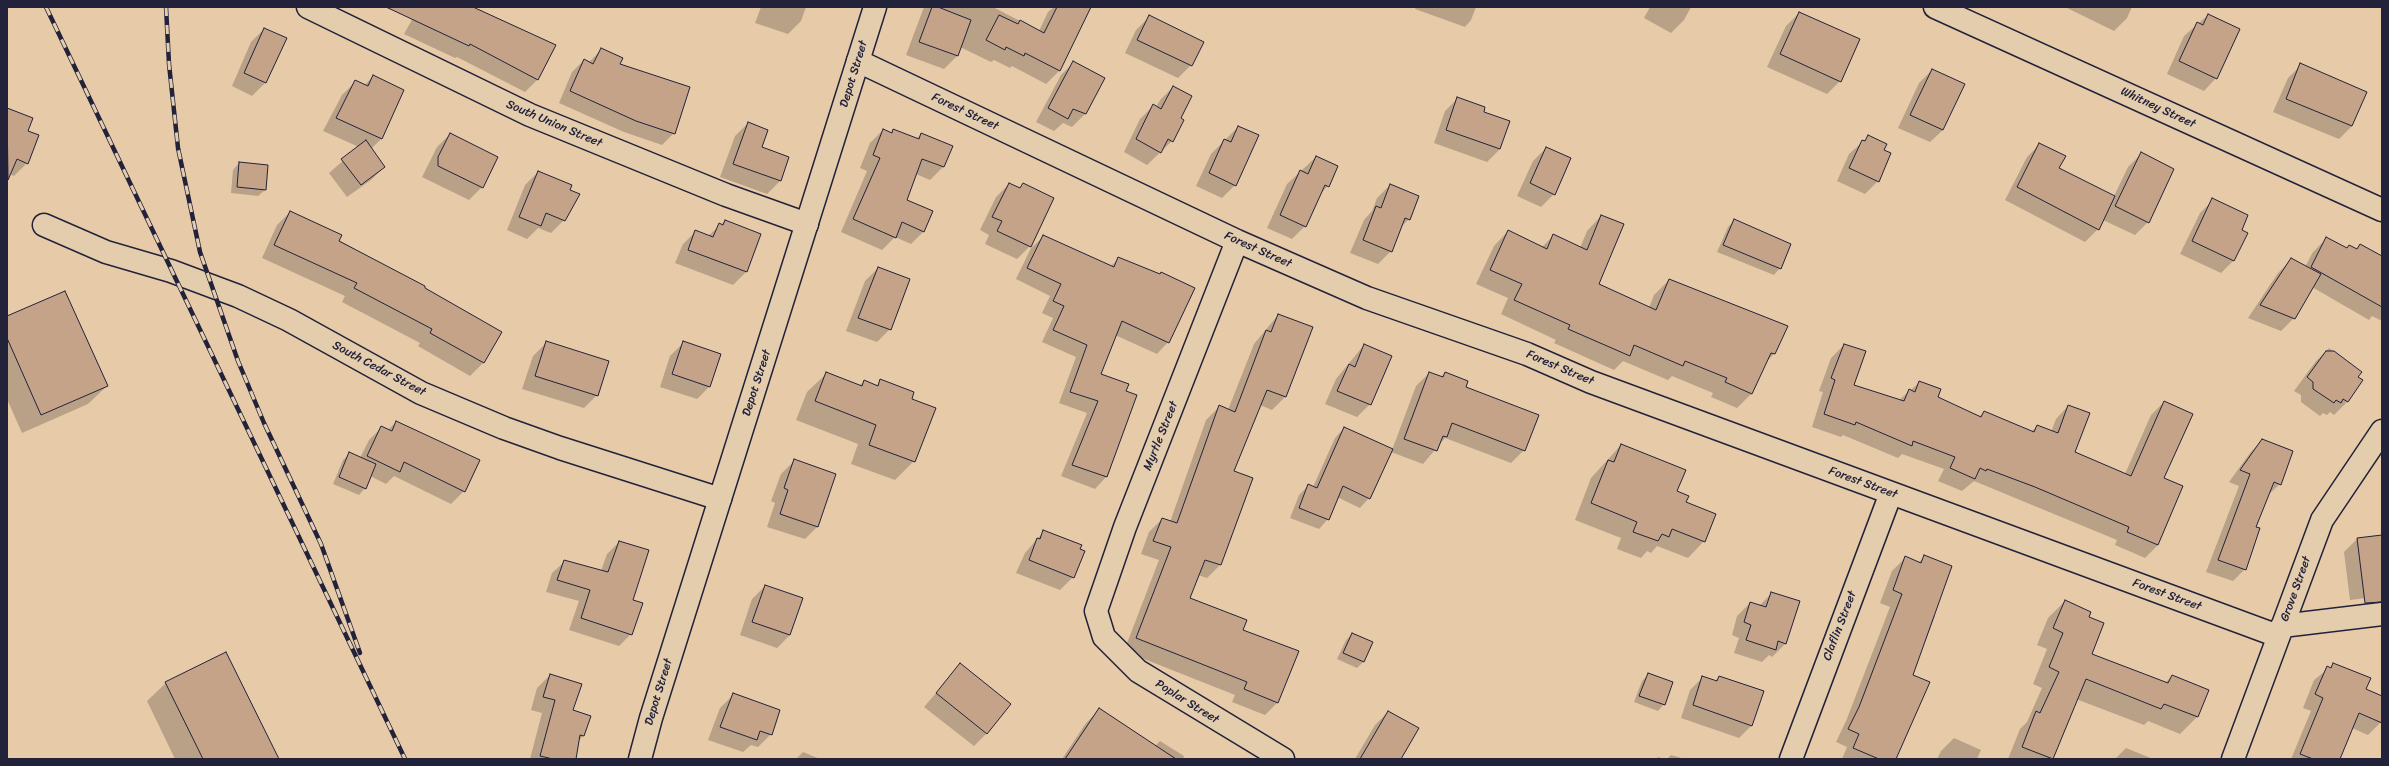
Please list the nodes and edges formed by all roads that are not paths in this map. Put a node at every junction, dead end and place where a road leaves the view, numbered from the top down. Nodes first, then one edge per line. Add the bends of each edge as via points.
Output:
1 (308, 7) edge
2 (875, 7) edge
3 (1935, 7) edge
4 (858, 61) junction
5 (2382, 210) edge
6 (807, 224) junction
7 (44, 225) dead end
8 (1237, 241) junction
9 (2382, 430) edge
10 (1891, 493) junction
11 (720, 499) junction
12 (2382, 614) edge
13 (2280, 631) junction
14 (1102, 632) joint
15 (640, 759) edge
16 (1283, 759) edge
17 (1791, 759) edge
18 (2233, 759) edge

1 - 6 street, South Union Street via 530,115 726,195
2 - 4 street, Depot Street
3 - 5 street, Whitney Street
4 - 6 street, Depot Street
4 - 8 street, Forest Street
6 - 11 street, Depot Street
7 - 11 street, South Cedar Street via 106,252 171,270 238,296 283,317 416,390 504,428
8 - 10 street, Forest Street via 1367,298 1527,354 1591,382
8 - 14 street, Myrtle Street via 1117,548 1096,610
9 - 13 street, Grove Street via 2325,514
10 - 13 street, Forest Street
10 - 17 street, Claflin Street
11 - 15 street, Depot Street
12 - 13 street, Forest Street
13 - 18 street, Grove Street
14 - 16 street, Poplar Street via 1138,671

